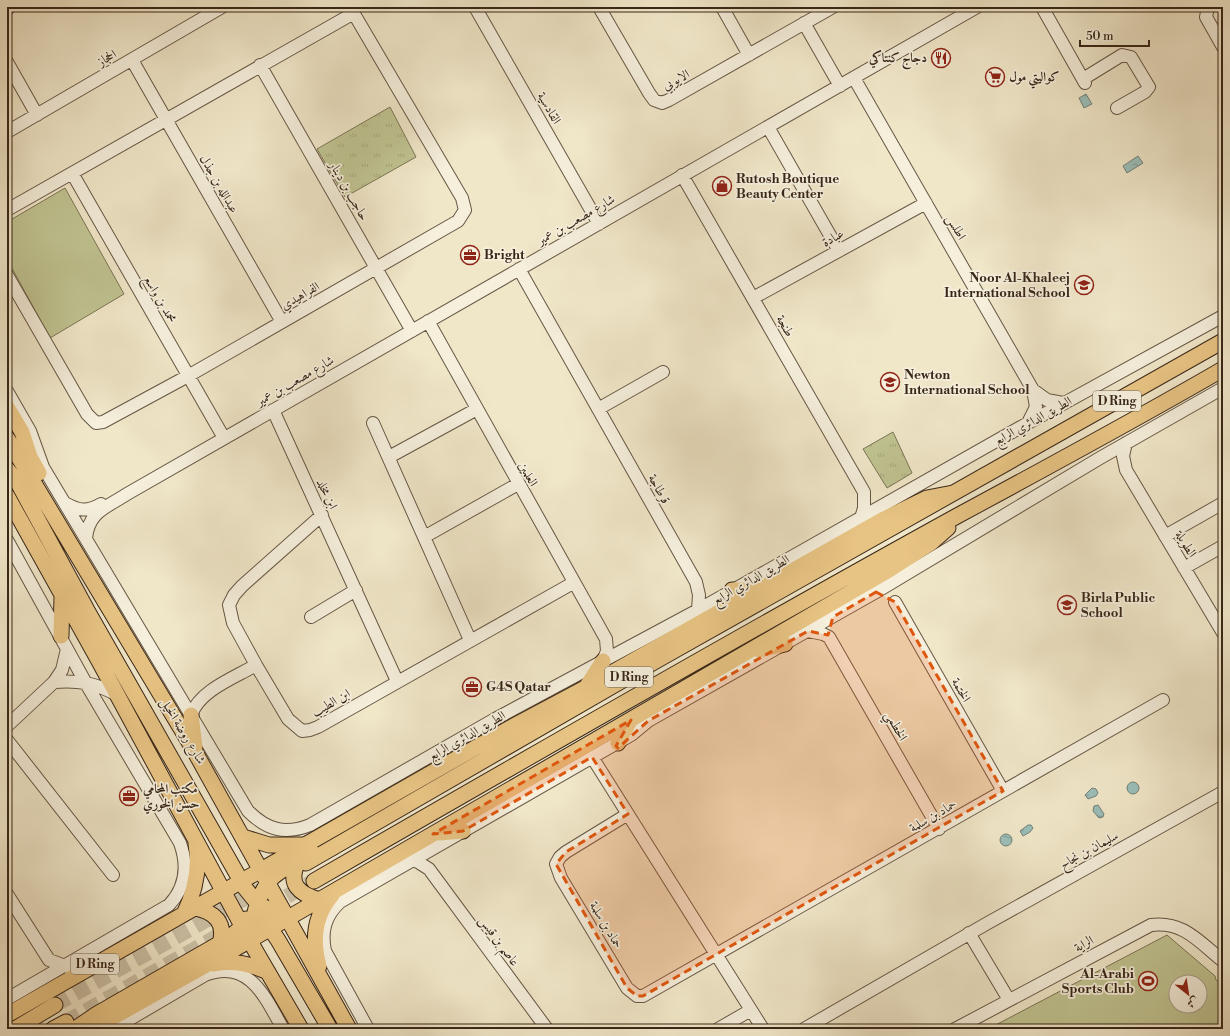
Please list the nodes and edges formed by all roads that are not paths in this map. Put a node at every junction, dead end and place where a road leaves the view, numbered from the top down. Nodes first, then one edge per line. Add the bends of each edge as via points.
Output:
1 (10, 7) edge
2 (222, 7) edge
3 (475, 7) edge
4 (599, 7) edge
5 (722, 7) edge
6 (832, 7) edge
7 (977, 7) edge
8 (1042, 7) edge
9 (1208, 7) edge
10 (7, 9) edge
11 (352, 10) edge
12 (804, 23) junction
13 (1223, 47) edge
14 (749, 55) junction
15 (132, 60) junction
16 (7, 62) edge
17 (260, 65) junction
18 (854, 78) junction
19 (840, 86) junction
20 (1117, 108) dead end
21 (37, 115) junction
22 (166, 119) junction
23 (768, 127) junction
24 (7, 132) edge
25 (72, 173) junction
26 (682, 175) junction
27 (926, 203) junction
28 (7, 210) edge
29 (598, 224) junction
30 (839, 251) junction
31 (377, 268) junction
32 (519, 269) junction
33 (7, 275) edge
34 (753, 298) junction
35 (1223, 316) edge
36 (428, 321) junction
37 (282, 322) junction
38 (412, 330) junction
39 (1223, 341) edge
40 (1223, 369) edge
41 (663, 372) dead end
42 (188, 376) junction
43 (1223, 388) edge
44 (1033, 390) junction
45 (7, 391) edge
46 (1064, 403) junction
47 (7, 407) edge
48 (476, 409) junction
49 (598, 409) junction
50 (273, 410) junction
51 (1028, 422) junction
52 (373, 423) dead end
53 (7, 438) edge
54 (224, 438) junction
55 (1126, 442) junction
56 (388, 457) junction
57 (1100, 458) junction
58 (7, 469) edge
59 (1126, 470) junction
60 (518, 484) junction
61 (864, 492) junction
62 (953, 493) junction
63 (127, 494) junction
64 (7, 496) edge
65 (65, 503) junction
66 (888, 503) junction
67 (1223, 503) edge
68 (322, 515) junction
69 (957, 516) junction
70 (861, 518) junction
71 (1165, 536) junction
72 (424, 537) junction
73 (86, 538) junction
74 (7, 540) edge
75 (1223, 546) edge
76 (74, 550) junction
77 (1184, 568) junction
78 (900, 578) junction
79 (696, 582) junction
80 (573, 583) junction
81 (356, 590) junction
82 (758, 590) junction
83 (727, 592) junction
84 (876, 592) junction
85 (62, 595) junction
86 (895, 602) junction
87 (698, 610) junction
88 (311, 617) dead end
89 (833, 617) junction
90 (1222, 629) edge
91 (808, 631) junction
92 (829, 637) junction
93 (606, 639) junction
94 (470, 640) junction
95 (64, 642) junction
96 (785, 644) junction
97 (627, 647) junction
98 (747, 652) junction
99 (603, 661) junction
100 (256, 665) junction
101 (397, 681) junction
102 (54, 682) junction
103 (86, 682) junction
104 (154, 683) junction
105 (584, 689) junction
106 (211, 691) junction
107 (177, 692) junction
108 (117, 695) junction
109 (1163, 700) dead end
110 (191, 715) junction
111 (631, 720) junction
112 (9, 721) edge
113 (7, 740) edge
114 (618, 742) junction
115 (473, 749) junction
116 (195, 752) junction
117 (592, 756) junction
118 (1003, 791) junction
119 (1223, 792) edge
120 (628, 814) junction
121 (939, 829) junction
122 (274, 830) joint
123 (463, 831) joint
124 (195, 837) junction
125 (243, 837) junction
126 (432, 842) junction
127 (306, 845) junction
128 (411, 860) junction
129 (302, 863) junction
130 (429, 869) junction
131 (113, 875) dead end
132 (265, 876) junction
133 (242, 881) junction
134 (314, 881) tunnel mouth
135 (345, 885) junction
136 (224, 891) junction
137 (7, 894) edge
138 (320, 900) junction
139 (254, 906) junction
140 (189, 911) junction
141 (287, 919) junction
142 (242, 926) junction
143 (271, 928) junction
144 (969, 933) junction
145 (250, 940) junction
146 (220, 943) junction
147 (716, 956) junction
148 (49, 960) junction
149 (1223, 961) edge
150 (64, 966) junction
151 (205, 966) junction
152 (84, 970) junction
153 (268, 972) junction
154 (47, 976) junction
155 (322, 981) junction
156 (7, 1000) edge
157 (1009, 1000) junction
158 (56, 1005) tunnel mouth
159 (751, 1010) junction
160 (7, 1015) edge
161 (65, 1027) edge
162 (15, 1029) edge
163 (92, 1029) edge
164 (113, 1029) edge
165 (283, 1029) edge
166 (301, 1029) edge
167 (330, 1029) edge
168 (349, 1029) edge
169 (368, 1029) edge
170 (547, 1029) edge
171 (718, 1029) edge
172 (762, 1029) edge
173 (804, 1029) edge
174 (955, 1029) edge

1 - 10 street
2 - 15 street, الحجاز
3 - 29 street, القادسية
4 - 14 street, الايوبي via 649,93 654,100 662,103
5 - 14 street
6 - 12 street, الايوبي
7 - 18 street, شارع مصعب بن عمير
8 - 20 street via 1084,81 1122,55 1131,57 1149,87
9 - 13 street via 1206,17
11 - 17 street, الفراهيدي
11 - 31 street, الفراهيدي via 462,198 465,210 458,221
12 - 14 street, الايوبي
12 - 19 street
15 - 21 street, الحجاز
15 - 22 street, عبدالله بن جذل
16 - 21 street
17 - 22 street, الفراهيدي
17 - 31 street, حاجب بن دينار
18 - 19 street, شارع مصعب بن عمير
18 - 27 street, اطلس
19 - 23 street, شارع مصعب بن عمير
21 - 24 street, الحجاز
22 - 25 street, الفراهيدي
22 - 37 street, عبدالله بن جذل
23 - 26 street, شارع مصعب بن عمير
23 - 30 street
25 - 28 street, الفراهيدي
25 - 42 street, محمد بن واسع
26 - 29 street, شارع مصعب بن عمير
26 - 34 street, طنجة
27 - 30 street, عبادة
27 - 44 street, اطلس
29 - 32 street, شارع مصعب بن عمير
30 - 34 street, عبادة
31 - 37 street, الفراهيدي
31 - 38 street, حاجب بن دينار
32 - 36 street, شارع مصعب بن عمير
32 - 49 street, قرطاجة
33 - 42 street, الفراهيدي via 87,414 96,423 110,420
34 - 61 street, طنجة
35 - 46 street, الطريق الدائري الرابع
36 - 38 street, شارع مصعب بن عمير
36 - 48 street, العلمين
37 - 42 street, الفراهيدي
38 - 50 street, شارع مصعب بن عمير
39 - 62 main road, الطريق الدائري الرابع / D Ring
40 - 69 main road, D Ring
41 - 49 street
42 - 54 street, محمد بن واسع
43 - 55 street
44 - 46 street, اطلس via 1047,400
44 - 51 street, اطلس via 1036,407
45 - 65 street, شارع روضة الخيل via 30,431 43,467
46 - 51 street, الطريق الدائري الرابع
47 - 76 main road via 22,432 33,462 64,521
48 - 56 street
48 - 60 street, العلمين
49 - 79 street, قرطاجة
50 - 54 street, شارع مصعب بن عمير
50 - 68 street, ابن مخلد
51 - 66 street, الطريق الدائري الرابع
52 - 56 street
53 - 76 main road, شارع روضة الخيل
54 - 63 street, شارع مصعب بن عمير
55 - 57 street
55 - 59 street, الطويلة via 1123,456
56 - 72 street
57 - 59 street, الطويلة via 1114,461
57 - 78 street
58 - 133 main road via 17,481 88,612
59 - 71 street, الطويلة
60 - 72 street
60 - 80 street, العلمين
61 - 66 street
61 - 70 street
62 - 82 main road via 927,498 903,509
62 - 129 main road, الطريق الدائري الرابع / D Ring
63 - 65 street, شارع مصعب بن عمير via 85,510 75,509
63 - 73 street, شارع مصعب بن عمير via 93,517 88,524
64 - 85 main road
65 - 73 street, شارع روضة الخيل
66 - 70 street, الطريق الدائري الرابع
67 - 71 street
68 - 81 street, ابن مخلد
68 - 100 street, ابن الطيب via 242,586 229,605 233,623
69 - 98 main road, D Ring via 931,543
69 - 134 main road, D Ring via 590,722
70 - 83 street, الطريق الدائري الرابع
71 - 77 street, الطويلة
72 - 94 street
73 - 107 street, شارع روضة الخيل
74 - 95 street
75 - 77 street
76 - 104 main road, شارع روضة الخيل
77 - 90 street, الطويلة
78 - 84 street
78 - 86 street via 896,587
79 - 83 street, قرطاجة via 707,591
79 - 87 street, قرطاجة via 699,595
80 - 93 street, العلمين
80 - 94 street, ابن الطيب
81 - 88 street
81 - 101 street, ابن مخلد
82 - 83 main road
82 - 105 main road
83 - 87 street, الطريق الدائري الرابع
84 - 86 street
84 - 89 street
85 - 95 main road
85 - 108 main road
86 - 118 street, الختمة
87 - 97 street, الطريق الدائري الرابع
89 - 91 street
89 - 92 street
91 - 92 street
91 - 96 street
92 - 121 street, الخطمي
93 - 97 street via 616,645
93 - 99 street via 607,651
94 - 101 street, ابن الطيب
95 - 102 street via 62,670
95 - 103 street
96 - 98 main road
96 - 114 street via 648,721
97 - 99 street, الطريق الدائري الرابع
98 - 111 main road, D Ring
99 - 105 main road
99 - 122 street, الطريق الدائري الرابع via 495,719 310,825 286,831
100 - 101 street, ابن الطيب via 288,719 302,731 318,727
100 - 106 street
102 - 103 street
102 - 112 street
103 - 108 street
103 - 150 street via 180,843 186,868 179,893 169,905
104 - 107 street
104 - 116 main road, شارع روضة الخيل
105 - 115 main road, D Ring
106 - 107 street via 190,697
106 - 110 street via 195,705
107 - 110 street, شارع روضة الخيل
108 - 124 main road
109 - 118 street, حماد بن سلمة
110 - 116 main road
110 - 122 street, شارع روضة الخيل via 248,811 256,820
111 - 114 main road
111 - 126 main road, D Ring
113 - 131 street
114 - 117 street
115 - 127 main road, D Ring
115 - 129 main road via 457,766 436,782
116 - 125 main road, شارع روضة الخيل
117 - 120 street
117 - 123 street
118 - 121 street, حماد بن سلمة
119 - 144 street, سليمان بن نجاح
120 - 147 street
120 - 147 street, حماد بن سلمة via 566,852 556,864 561,878 627,988 637,996 643,996
121 - 147 street, حماد بن سلمة
123 - 126 main road
124 - 136 main road
124 - 140 main road via 198,869
125 - 127 main road via 269,845
125 - 132 main road, شارع روضة الخيل
126 - 128 street
126 - 130 street
126 - 135 main road, D Ring
127 - 132 main road, D Ring
128 - 130 street, عاصم بن قيس
128 - 169 street via 340,902 331,911 325,924 322,938 325,951
129 - 132 main road via 274,877
129 - 138 main road via 294,870 297,887 302,893
130 - 170 street, عاصم بن قيس
132 - 133 main road, D Ring
132 - 139 main road
132 - 141 main road, شارع روضة الخيل
133 - 136 main road, D Ring
133 - 139 main road
135 - 138 main road, D Ring
135 - 155 main road via 326,903 319,914 316,926 314,940
136 - 139 main road
136 - 140 main road, D Ring
136 - 142 main road
137 - 148 street
138 - 141 main road, D Ring
139 - 141 main road
139 - 142 main road
139 - 143 main road
139 - 145 main road
140 - 146 main road via 212,913 218,919 222,926
140 - 152 main road, D Ring
141 - 143 main road, D Ring
141 - 155 main road, شارع روضة الخيل
142 - 145 main road
142 - 146 main road
143 - 145 main road, D Ring
143 - 167 main road
144 - 157 street
144 - 173 street, سليمان بن نجاح
145 - 151 main road, D Ring
145 - 153 main road
146 - 161 main road via 97,1014
147 - 159 street
148 - 150 street
148 - 154 street
149 - 157 street, الراية via 1184,929 1164,923 1151,925
150 - 152 street
150 - 154 street
151 - 153 main road via 238,962
151 - 163 main road, D Ring
152 - 160 main road, D Ring
153 - 166 main road
154 - 156 street
155 - 168 main road, شارع روضة الخيل
157 - 174 street, الراية
158 - 162 main road
159 - 171 street
159 - 172 street
164 - 165 street via 205,975 227,970 239,972 252,980

